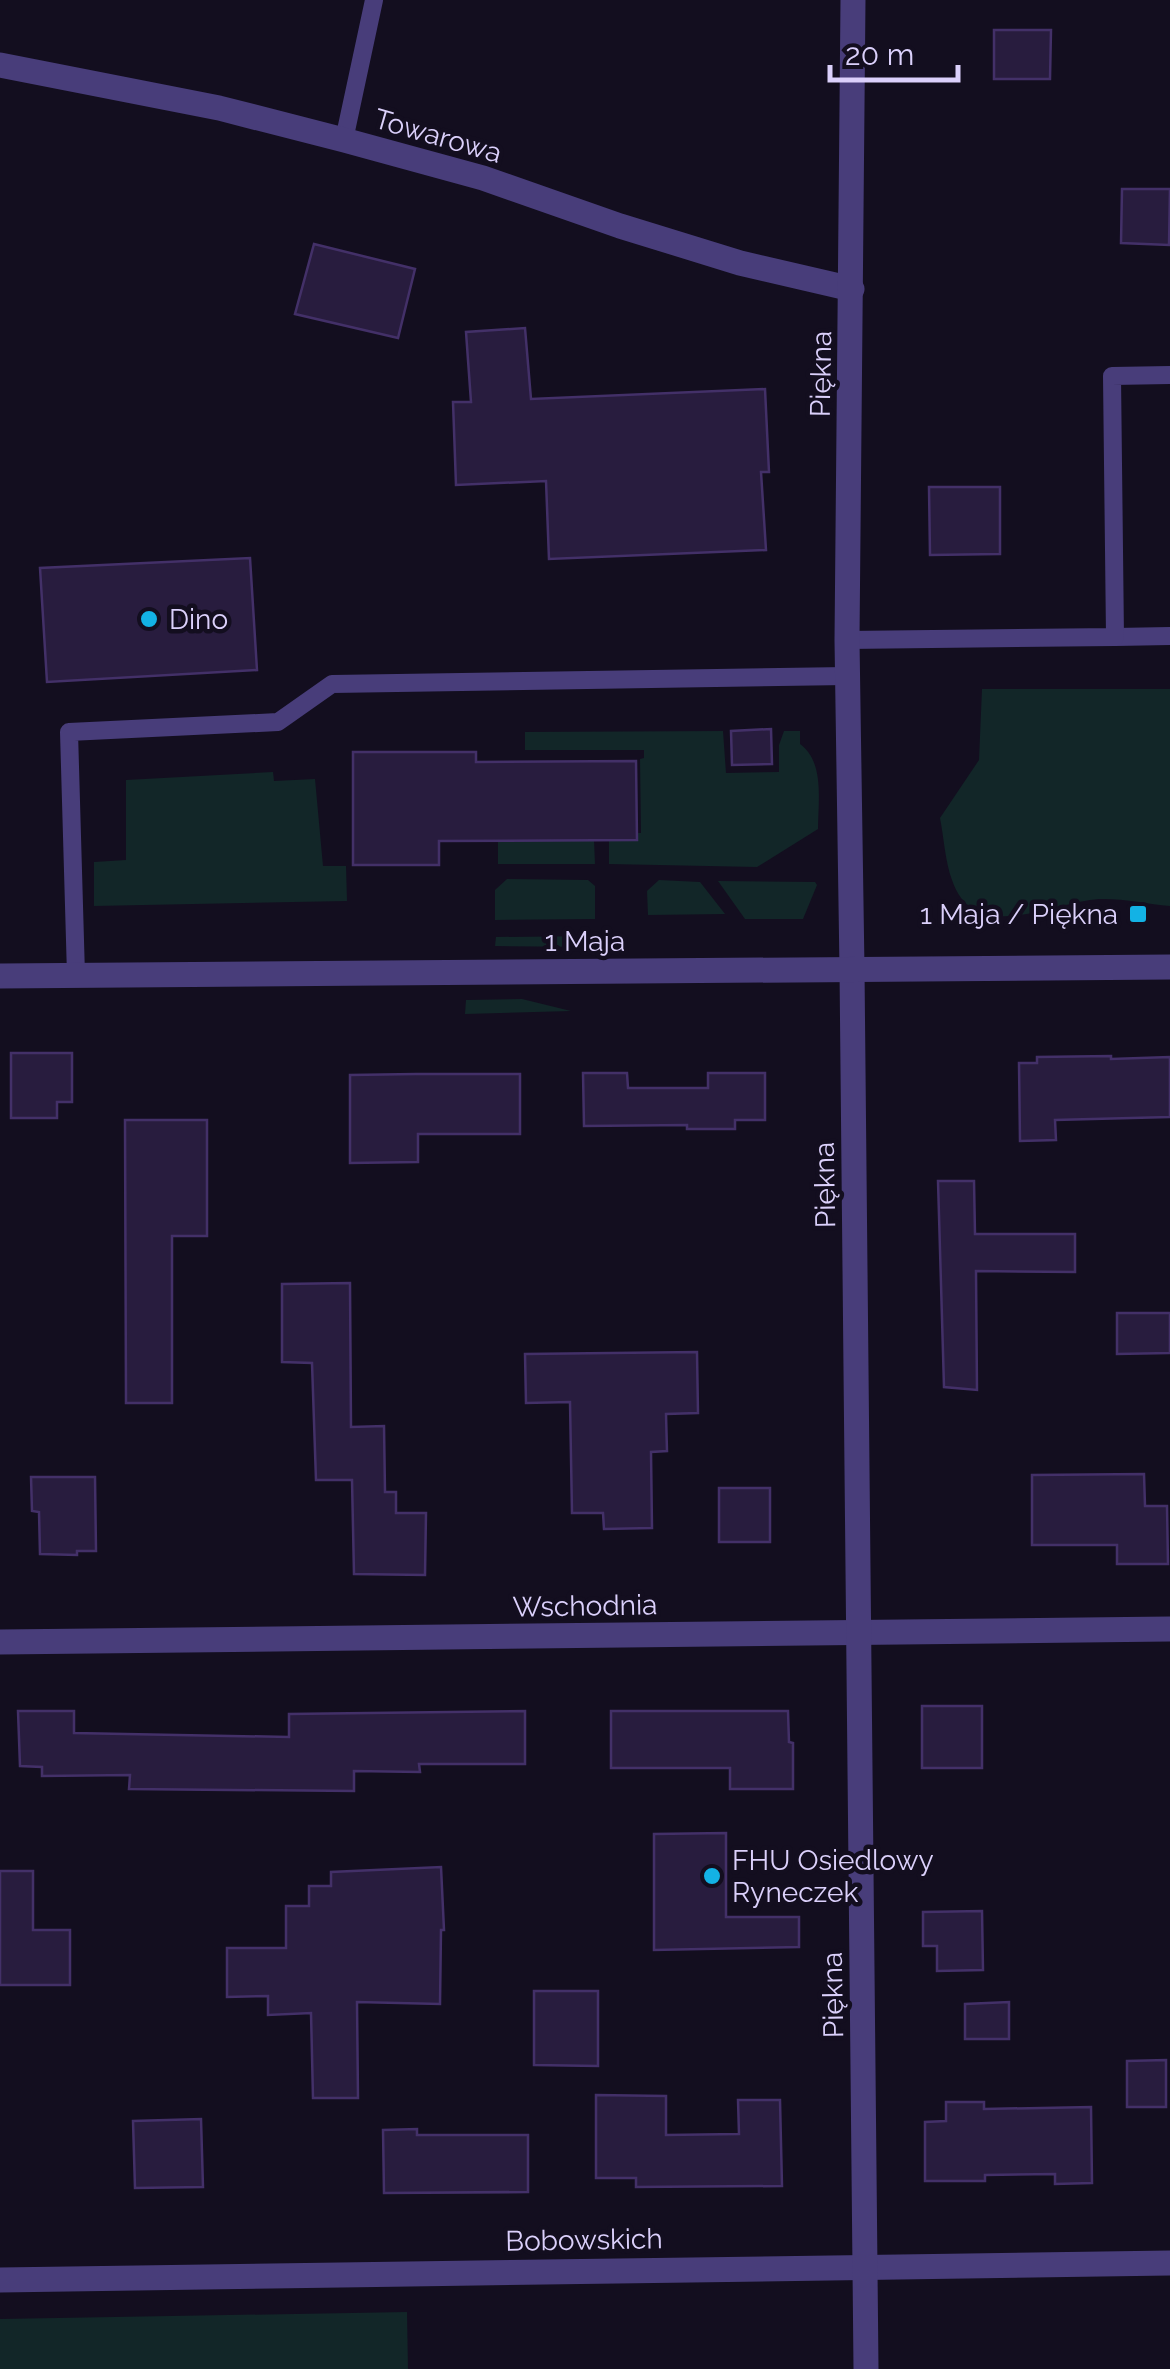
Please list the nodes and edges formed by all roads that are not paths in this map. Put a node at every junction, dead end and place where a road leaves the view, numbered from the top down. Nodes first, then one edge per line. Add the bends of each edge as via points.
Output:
1 (374, 0) edge
2 (853, 0) edge
3 (0, 65) edge
4 (344, 140) junction
5 (852, 289) junction
6 (1170, 375) edge
7 (1115, 636) junction
8 (1170, 636) edge
9 (847, 640) junction
10 (847, 676) junction
11 (1170, 967) edge
12 (852, 970) junction
13 (76, 975) junction
14 (0, 976) edge
15 (1170, 1629) edge
16 (860, 1632) junction
17 (0, 1642) edge
18 (1170, 2263) edge
19 (866, 2266) junction
20 (0, 2280) edge
21 (866, 2369) edge

1 - 4 lane
2 - 5 street, Piękna
3 - 4 street, Towarowa
4 - 5 street, Towarowa via 740,263
5 - 9 street, Piękna
6 - 7 lane via 1112,376
7 - 8 lane
7 - 9 lane
9 - 10 street, Piękna
10 - 12 street, Piękna
10 - 13 lane via 332,684 278,722 69,732
11 - 12 street, 1 Maja
12 - 13 street, 1 Maja
12 - 16 street, Piękna
13 - 14 street, 1 Maja
15 - 16 street, Wschodnia
16 - 17 street, Wschodnia
16 - 19 street, Piękna
18 - 19 street, Bobowskich
19 - 20 street, Bobowskich
19 - 21 street, Piękna

